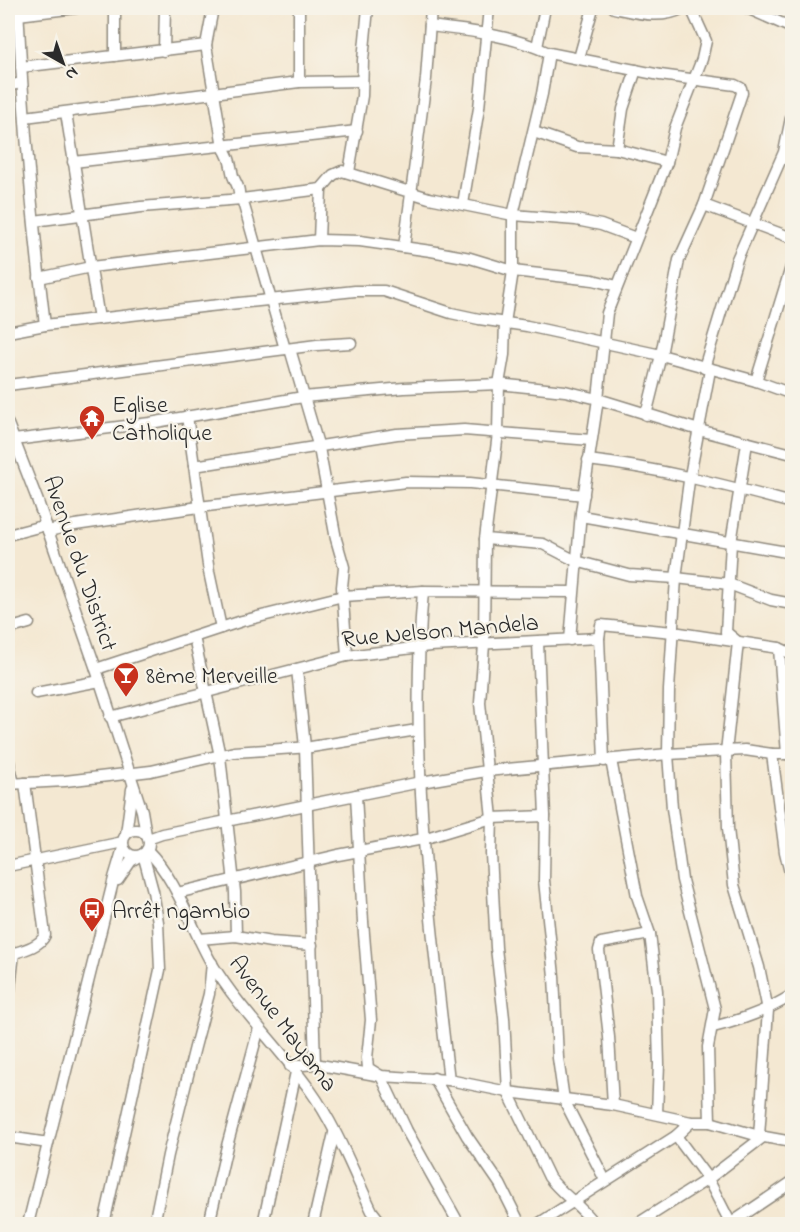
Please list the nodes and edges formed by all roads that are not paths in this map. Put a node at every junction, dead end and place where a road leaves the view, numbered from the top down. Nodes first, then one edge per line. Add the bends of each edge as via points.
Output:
1 (76, 8) edge
2 (115, 8) edge
3 (165, 8) edge
4 (213, 8) edge
5 (298, 8) edge
6 (368, 8) edge
7 (431, 8) edge
8 (489, 8) edge
9 (545, 8) edge
10 (593, 8) edge
11 (614, 8) edge
12 (683, 8) edge
13 (691, 8) edge
14 (747, 8) edge
15 (18, 11) edge
16 (430, 26) junction
17 (792, 28) edge
18 (486, 33) junction
19 (8, 36) edge
20 (19, 36) junction
21 (206, 45) junction
22 (537, 47) junction
23 (164, 51) junction
24 (549, 53) junction
25 (115, 56) junction
26 (579, 58) junction
27 (21, 67) junction
28 (636, 70) junction
29 (694, 79) junction
30 (362, 81) junction
31 (299, 82) junction
32 (21, 83) junction
33 (8, 86) edge
34 (214, 94) junction
35 (66, 113) junction
36 (792, 113) edge
37 (25, 117) junction
38 (357, 131) junction
39 (534, 132) junction
40 (223, 147) junction
41 (617, 149) junction
42 (73, 162) junction
43 (667, 162) junction
44 (349, 172) junction
45 (321, 189) junction
46 (412, 193) junction
47 (242, 199) junction
48 (463, 204) junction
49 (704, 205) junction
50 (82, 215) junction
51 (513, 215) junction
52 (34, 221) junction
53 (752, 222) junction
54 (636, 238) junction
55 (792, 238) edge
56 (319, 240) junction
57 (256, 247) junction
58 (404, 248) junction
59 (792, 264) edge
60 (91, 267) junction
61 (513, 271) junction
62 (39, 278) junction
63 (617, 286) junction
64 (271, 299) junction
65 (99, 319) junction
66 (505, 323) junction
67 (45, 325) junction
68 (8, 332) edge
69 (351, 343) dead end
70 (604, 344) junction
71 (288, 349) junction
72 (661, 355) junction
73 (707, 369) junction
74 (756, 381) junction
75 (499, 384) junction
76 (8, 385) edge
77 (792, 394) edge
78 (303, 397) junction
79 (598, 399) junction
80 (646, 415) junction
81 (187, 417) junction
82 (8, 424) edge
83 (699, 430) junction
84 (498, 433) junction
85 (14, 440) junction
86 (591, 440) junction
87 (747, 443) junction
88 (319, 448) junction
89 (792, 454) edge
90 (588, 459) junction
91 (194, 466) junction
92 (690, 476) junction
93 (492, 485) junction
94 (740, 489) junction
95 (327, 492) junction
96 (584, 495) junction
97 (792, 503) edge
98 (199, 507) junction
99 (581, 516) junction
100 (47, 528) junction
101 (8, 535) edge
102 (683, 535) junction
103 (485, 539) junction
104 (732, 543) junction
105 (792, 553) edge
106 (576, 561) junction
107 (676, 578) junction
108 (729, 584) junction
109 (423, 591) junction
110 (484, 592) junction
111 (573, 592) junction
112 (343, 596) junction
113 (792, 604) edge
114 (29, 623) dead end
115 (220, 628) junction
116 (8, 629) edge
117 (673, 632) junction
118 (194, 636) junction
119 (600, 638) junction
120 (570, 640) junction
121 (538, 642) junction
122 (738, 642) junction
123 (484, 644) junction
124 (418, 648) junction
125 (779, 648) junction
126 (792, 654) edge
127 (347, 656) junction
128 (96, 669) junction
129 (297, 669) junction
130 (99, 681) junction
131 (206, 692) junction
132 (36, 693) dead end
133 (110, 717) junction
134 (417, 730) junction
135 (305, 747) junction
136 (726, 752) junction
137 (668, 754) junction
138 (772, 754) junction
139 (790, 754) edge
140 (220, 756) junction
141 (8, 758) edge
142 (607, 760) junction
143 (542, 767) junction
144 (486, 771) junction
145 (129, 773) junction
146 (421, 782) junction
147 (25, 783) junction
148 (11, 784) edge
149 (132, 786) junction
150 (356, 795) junction
151 (307, 805) junction
152 (545, 816) junction
153 (492, 818) junction
154 (227, 821) junction
155 (423, 839) junction
156 (124, 841) junction
157 (145, 847) junction
158 (359, 851) junction
159 (34, 860) junction
160 (308, 863) junction
161 (8, 866) edge
162 (233, 881) junction
163 (792, 881) edge
164 (177, 893) junction
165 (111, 894) junction
166 (650, 934) junction
167 (236, 936) junction
168 (199, 939) junction
169 (312, 945) junction
170 (11, 954) edge
171 (212, 963) junction
172 (792, 995) edge
173 (8, 1005) edge
174 (768, 1010) junction
175 (713, 1027) junction
176 (259, 1028) junction
177 (315, 1064) junction
178 (293, 1069) junction
179 (381, 1076) junction
180 (434, 1078) junction
181 (449, 1080) junction
182 (508, 1092) junction
183 (564, 1100) junction
184 (613, 1105) junction
185 (657, 1113) junction
186 (691, 1122) junction
187 (710, 1122) junction
188 (334, 1133) junction
189 (676, 1136) junction
190 (761, 1136) junction
191 (8, 1137) edge
192 (792, 1142) edge
193 (48, 1143) junction
194 (708, 1179) junction
195 (605, 1180) junction
196 (792, 1182) edge
197 (574, 1202) junction
198 (372, 1211) junction
199 (28, 1224) edge
200 (104, 1224) edge
201 (154, 1224) edge
202 (209, 1224) edge
203 (263, 1224) edge
204 (314, 1224) edge
205 (368, 1224) edge
206 (382, 1224) edge
207 (459, 1224) edge
208 (520, 1224) edge
209 (538, 1224) edge
210 (594, 1224) edge
211 (637, 1224) edge
212 (730, 1224) edge

1 - 15 street
2 - 25 street
3 - 23 street
4 - 21 street
5 - 31 street
6 - 30 street
7 - 16 street
8 - 18 street
9 - 22 street
10 - 26 street
11 - 12 street via 668,15
13 - 29 street via 706,41
14 - 17 street
15 - 20 street
16 - 18 street
16 - 46 street
18 - 22 street
18 - 48 street via 479,108
19 - 20 street
20 - 27 street
21 - 23 street
21 - 34 street
22 - 24 street
23 - 25 street
24 - 26 street
24 - 39 street
25 - 27 street
26 - 28 street
27 - 32 street
28 - 29 street
28 - 41 street via 623,109
29 - 43 street
29 - 49 street via 735,85 742,93
30 - 31 street
30 - 38 street
31 - 34 street
32 - 33 street
32 - 37 street
34 - 35 street
34 - 40 street
35 - 37 street
35 - 42 street
36 - 53 street via 783,152
37 - 52 street
38 - 40 street
38 - 44 street
39 - 41 street via 577,147
39 - 51 street
40 - 42 street
40 - 47 street
41 - 43 street
42 - 50 street
43 - 54 street
44 - 45 street via 338,172
44 - 46 street
45 - 47 street
45 - 56 street
46 - 48 street
46 - 58 street
47 - 50 street
47 - 57 street
48 - 51 street
49 - 53 street
49 - 72 street via 679,260
50 - 52 street
50 - 60 street
51 - 54 street via 585,222
51 - 61 street
52 - 62 street
53 - 55 street
53 - 73 street via 737,260
54 - 63 street
56 - 57 street
56 - 58 street
57 - 60 street
57 - 64 street
58 - 61 street via 470,258
59 - 74 street
60 - 62 street
60 - 65 street
61 - 63 street via 593,279
61 - 66 street
62 - 67 street
63 - 70 street via 607,313
64 - 65 street
64 - 66 street via 384,291 451,313
64 - 71 street
65 - 67 street
66 - 70 street
66 - 75 street
67 - 68 street
69 - 71 street
70 - 72 street
70 - 79 street
71 - 76 street
71 - 78 street
72 - 73 street
72 - 80 street
73 - 74 street
73 - 83 street
74 - 77 street
75 - 78 street
75 - 79 street
75 - 84 street
78 - 81 street
78 - 88 street
79 - 80 street
79 - 86 street
80 - 83 street
81 - 85 street
81 - 91 street
82 - 85 street, Avenue du District
83 - 87 street
83 - 92 street
84 - 86 street
84 - 88 street via 464,430 397,434
84 - 93 street
85 - 100 street, Avenue du District
86 - 90 street
87 - 89 street
87 - 94 street
88 - 91 street
88 - 95 street
90 - 92 street
90 - 96 street
91 - 98 street
92 - 94 street
92 - 102 street
93 - 95 street via 406,482
93 - 96 street
93 - 103 street
94 - 97 street
94 - 104 street
95 - 98 street
95 - 112 street via 344,567
96 - 99 street
98 - 100 street
98 - 115 street
99 - 102 street
99 - 106 street
100 - 101 street
100 - 128 street, Avenue du District
102 - 104 street
102 - 107 street
103 - 106 street via 543,544
103 - 110 street
104 - 105 street
104 - 108 street
106 - 107 street via 629,575
106 - 111 street
107 - 108 street
107 - 117 street
108 - 113 street
108 - 122 street via 726,632
109 - 110 street
109 - 112 street
109 - 124 street
110 - 111 street
110 - 123 street
111 - 120 street
112 - 115 street
112 - 127 street
114 - 116 street
115 - 118 street
117 - 119 street via 602,625
117 - 122 street
117 - 137 street
118 - 128 street
118 - 131 street
119 - 120 street, Rue Nelson Mandela
119 - 142 street
120 - 121 street, Rue Nelson Mandela
121 - 123 street, Rue Nelson Mandela
121 - 143 street
122 - 125 street
122 - 136 street
123 - 124 street, Rue Nelson Mandela
123 - 144 street via 480,703
124 - 127 street, Rue Nelson Mandela
124 - 134 street
125 - 126 street
125 - 139 street
127 - 129 street, Rue Nelson Mandela
128 - 130 street, Avenue du District
129 - 131 street, Rue Nelson Mandela
129 - 135 street
130 - 132 street
130 - 133 street, Avenue du District
131 - 133 street, Rue Nelson Mandela
131 - 140 street
133 - 145 street, Avenue du District
134 - 135 street
134 - 146 street
135 - 140 street
135 - 151 street
136 - 137 street
136 - 138 street
136 - 174 street via 734,885
137 - 142 street
137 - 175 street via 682,880 715,1009
138 - 139 street
138 - 163 street
140 - 145 street
140 - 154 street
141 - 148 street
142 - 143 street
142 - 166 street via 636,896
143 - 144 street
143 - 152 street
144 - 146 street
144 - 153 street
145 - 147 street
145 - 149 street, Avenue du District
146 - 150 street
146 - 155 street
147 - 148 street
147 - 159 street
149 - 156 street, Avenue du District
149 - 157 street, Avenue du District via 142,811
150 - 151 street
150 - 158 street
151 - 154 street
151 - 160 street
152 - 153 street
152 - 183 street via 544,880
153 - 155 street
153 - 182 street via 496,948
154 - 157 street via 162,834
154 - 162 street
155 - 158 street
155 - 181 street
156 - 157 street via 132,856
156 - 157 street via 131,831 138,830
156 - 159 street
156 - 165 street, Avenue du District
157 - 164 street, Avenue Mayama
157 - 165 street via 126,867
157 - 200 street, Avenue du District via 158,922 160,970
158 - 160 street
158 - 179 street via 370,1020 367,1058 368,1068
159 - 161 street
159 - 170 street via 45,935 38,944
160 - 162 street
160 - 169 street
162 - 164 street
162 - 167 street
164 - 168 street, Avenue Mayama
165 - 193 street
166 - 184 street via 601,943 598,950
166 - 185 street via 657,991
167 - 168 street
167 - 169 street
168 - 171 street, Avenue Mayama
169 - 177 street
170 - 173 street
171 - 176 street, Avenue Mayama
171 - 201 street via 209,994
172 - 174 street
174 - 175 street
174 - 190 street
175 - 187 street via 708,1047
176 - 178 street, Avenue Mayama
176 - 202 street
177 - 178 street
177 - 179 street
178 - 188 street, Avenue Mayama via 318,1101
178 - 203 street
179 - 180 street
179 - 207 street
180 - 181 street
180 - 208 street via 500,1184
181 - 182 street
182 - 183 street
182 - 197 street via 549,1177
183 - 184 street
183 - 195 street
184 - 185 street
185 - 186 street
186 - 187 street
186 - 189 street
187 - 190 street
188 - 198 street, Avenue Mayama
188 - 204 street
189 - 194 street
189 - 195 street
190 - 192 street
190 - 194 street
191 - 193 street
193 - 199 street
194 - 211 street
194 - 212 street
195 - 197 street
196 - 212 street
197 - 209 street
197 - 210 street
198 - 205 street
198 - 206 street, Avenue Mayama

